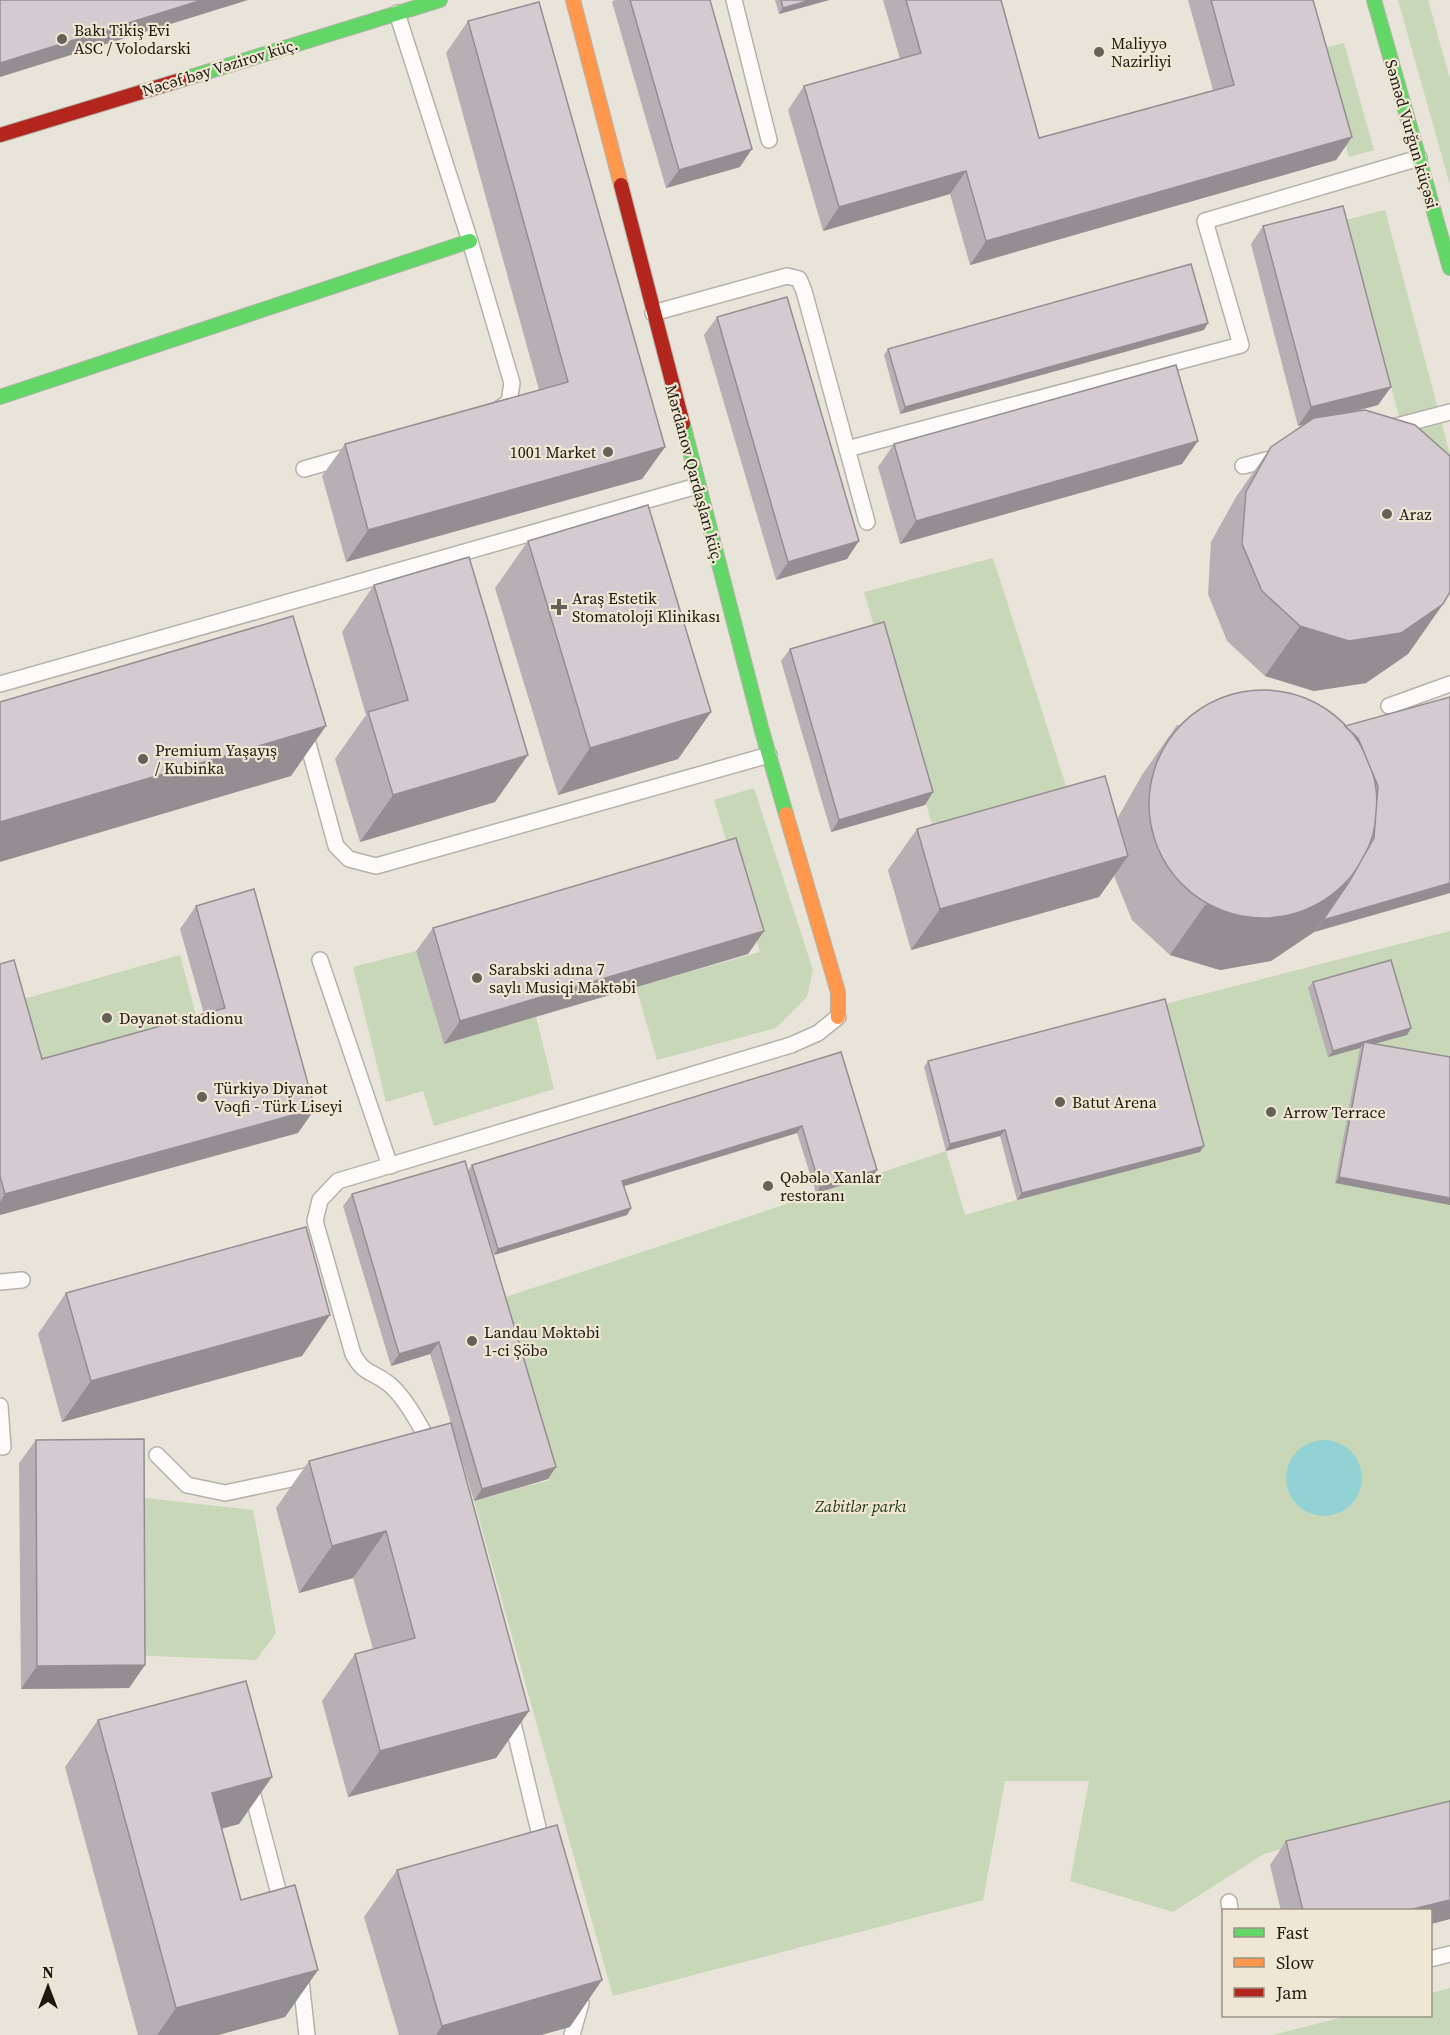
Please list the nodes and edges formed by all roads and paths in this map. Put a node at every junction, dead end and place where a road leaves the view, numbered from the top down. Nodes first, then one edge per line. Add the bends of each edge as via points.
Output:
1 (440, 0) edge
2 (573, 0) edge
3 (734, 0) edge
4 (1374, 0) edge
5 (397, 13) junction
6 (0, 135) edge
7 (768, 140) dead end
8 (1419, 158) junction
9 (470, 241) junction
10 (1449, 258) edge
11 (652, 313) junction
12 (0, 397) edge
13 (1450, 412) edge
14 (487, 417) edge
15 (1375, 431) edge
16 (373, 449) edge
17 (847, 449) junction
18 (1298, 451) edge
19 (1244, 466) dead end
20 (304, 469) dead end
21 (697, 486) junction
22 (867, 522) dead end
23 (0, 684) edge
24 (1450, 684) edge
25 (1389, 706) edge
26 (298, 710) edge
27 (769, 755) junction
28 (320, 960) dead end
29 (838, 1017) joint
30 (390, 1166) junction
31 (22, 1280) dead end
32 (0, 1282) edge
33 (0, 1406) edge
34 (3, 1446) dead end
35 (156, 1455) dead end
36 (440, 1464) edge
37 (326, 1472) edge
38 (508, 1701) edge
39 (245, 1766) edge
40 (547, 1864) edge
41 (287, 1922) edge
42 (1450, 1954) edge
43 (296, 1955) edge
44 (1432, 1959) edge
45 (575, 1980) edge
46 (307, 2035) edge
47 (572, 2035) edge

1 - 5 street, Nəcəf bəy Vəzirov küç.
2 - 11 street, Mərdanov Qardaşları küç.
3 - 7 lane
4 - 8 street, Səməd Vurğun küçəsi
5 - 6 street, Nəcəf bəy Vəzirov küç.
5 - 9 lane
8 - 10 street, Səməd Vurğun küçəsi
8 - 17 lane via 1205,221 1240,345
9 - 12 street
9 - 14 lane via 512,383 509,402
11 - 17 lane via 787,276 799,279
11 - 21 street, Mərdanov Qardaşları küç.
13 - 15 lane
16 - 20 lane
17 - 22 lane
18 - 19 lane
21 - 23 lane via 272,614
21 - 27 street, Mərdanov Qardaşları küç.
24 - 25 lane
26 - 27 lane via 336,846 349,859 376,866
27 - 29 street, Mərdanov Qardaşları küç. via 838,992
28 - 30 lane
29 - 30 lane via 818,1033 791,1045
30 - 36 lane via 338,1181 320,1200 315,1221 352,1354 361,1368 389,1384 402,1398 422,1440
31 - 32 lane
33 - 34 lane
35 - 37 lane via 187,1485 225,1493
38 - 40 lane
39 - 41 lane
42 - 44 lane
43 - 46 lane
45 - 47 lane via 581,2003

